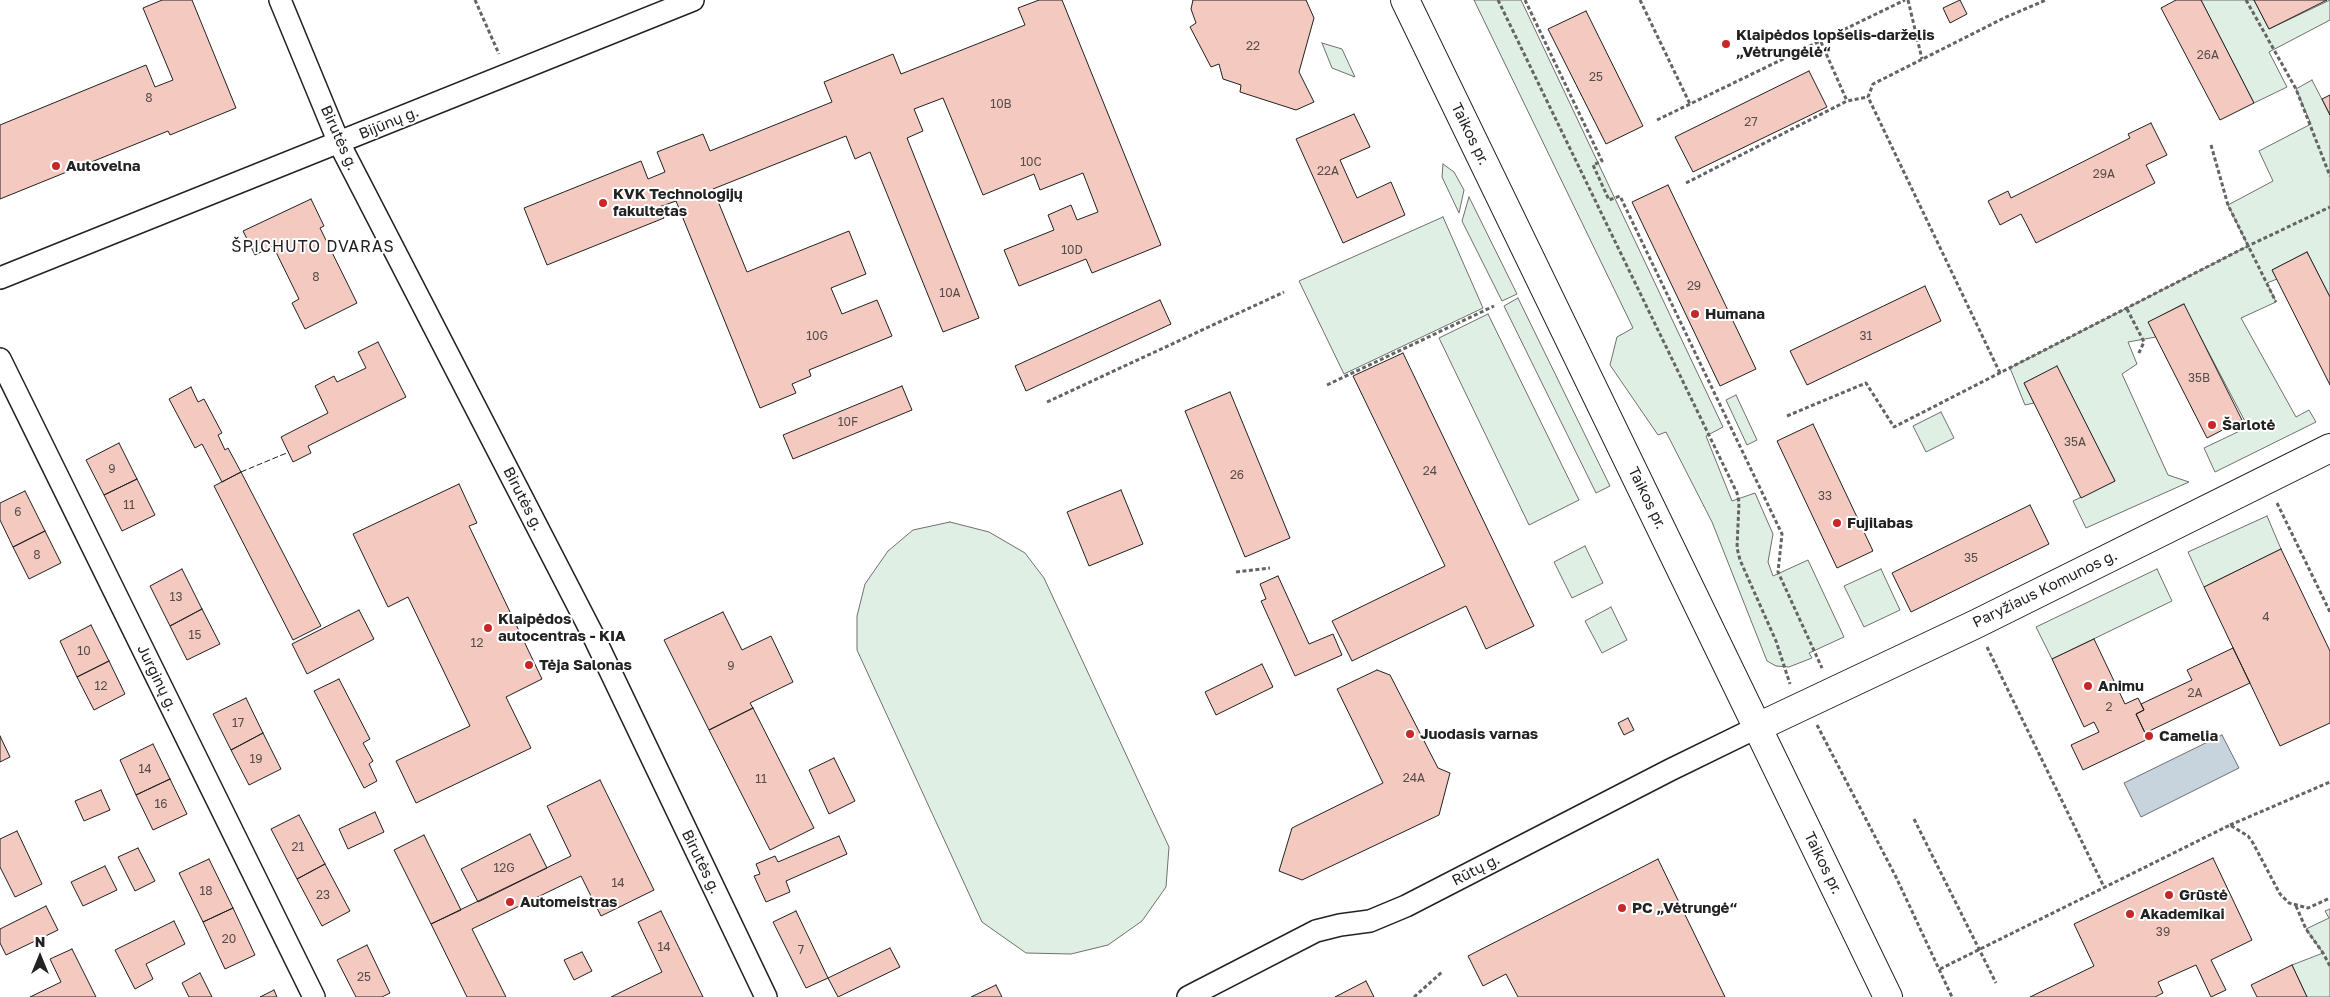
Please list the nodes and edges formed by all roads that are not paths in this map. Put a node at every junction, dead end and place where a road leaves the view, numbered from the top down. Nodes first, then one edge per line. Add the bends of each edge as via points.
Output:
1 (280, 0) edge
2 (693, 0) edge
3 (1405, 0) edge
4 (339, 143) junction
5 (0, 278) edge
6 (0, 359) edge
7 (2330, 448) edge
8 (1758, 727) junction
9 (314, 997) edge
10 (766, 997) edge
11 (1188, 997) edge
12 (1888, 997) edge

1 - 4 street, Birutės g.
2 - 4 street, Bijūnų g.
3 - 8 main road, Taikos pr.
4 - 5 street, Bijūnų g.
4 - 10 street, Birutės g. via 592,633
6 - 9 street, Jurginų g.
7 - 8 main road, Paryžiaus Komunos g. via 1976,624 1802,693
8 - 11 street, Rūtų g. via 1406,906 1370,921 1316,931
8 - 12 main road, Taikos pr.

